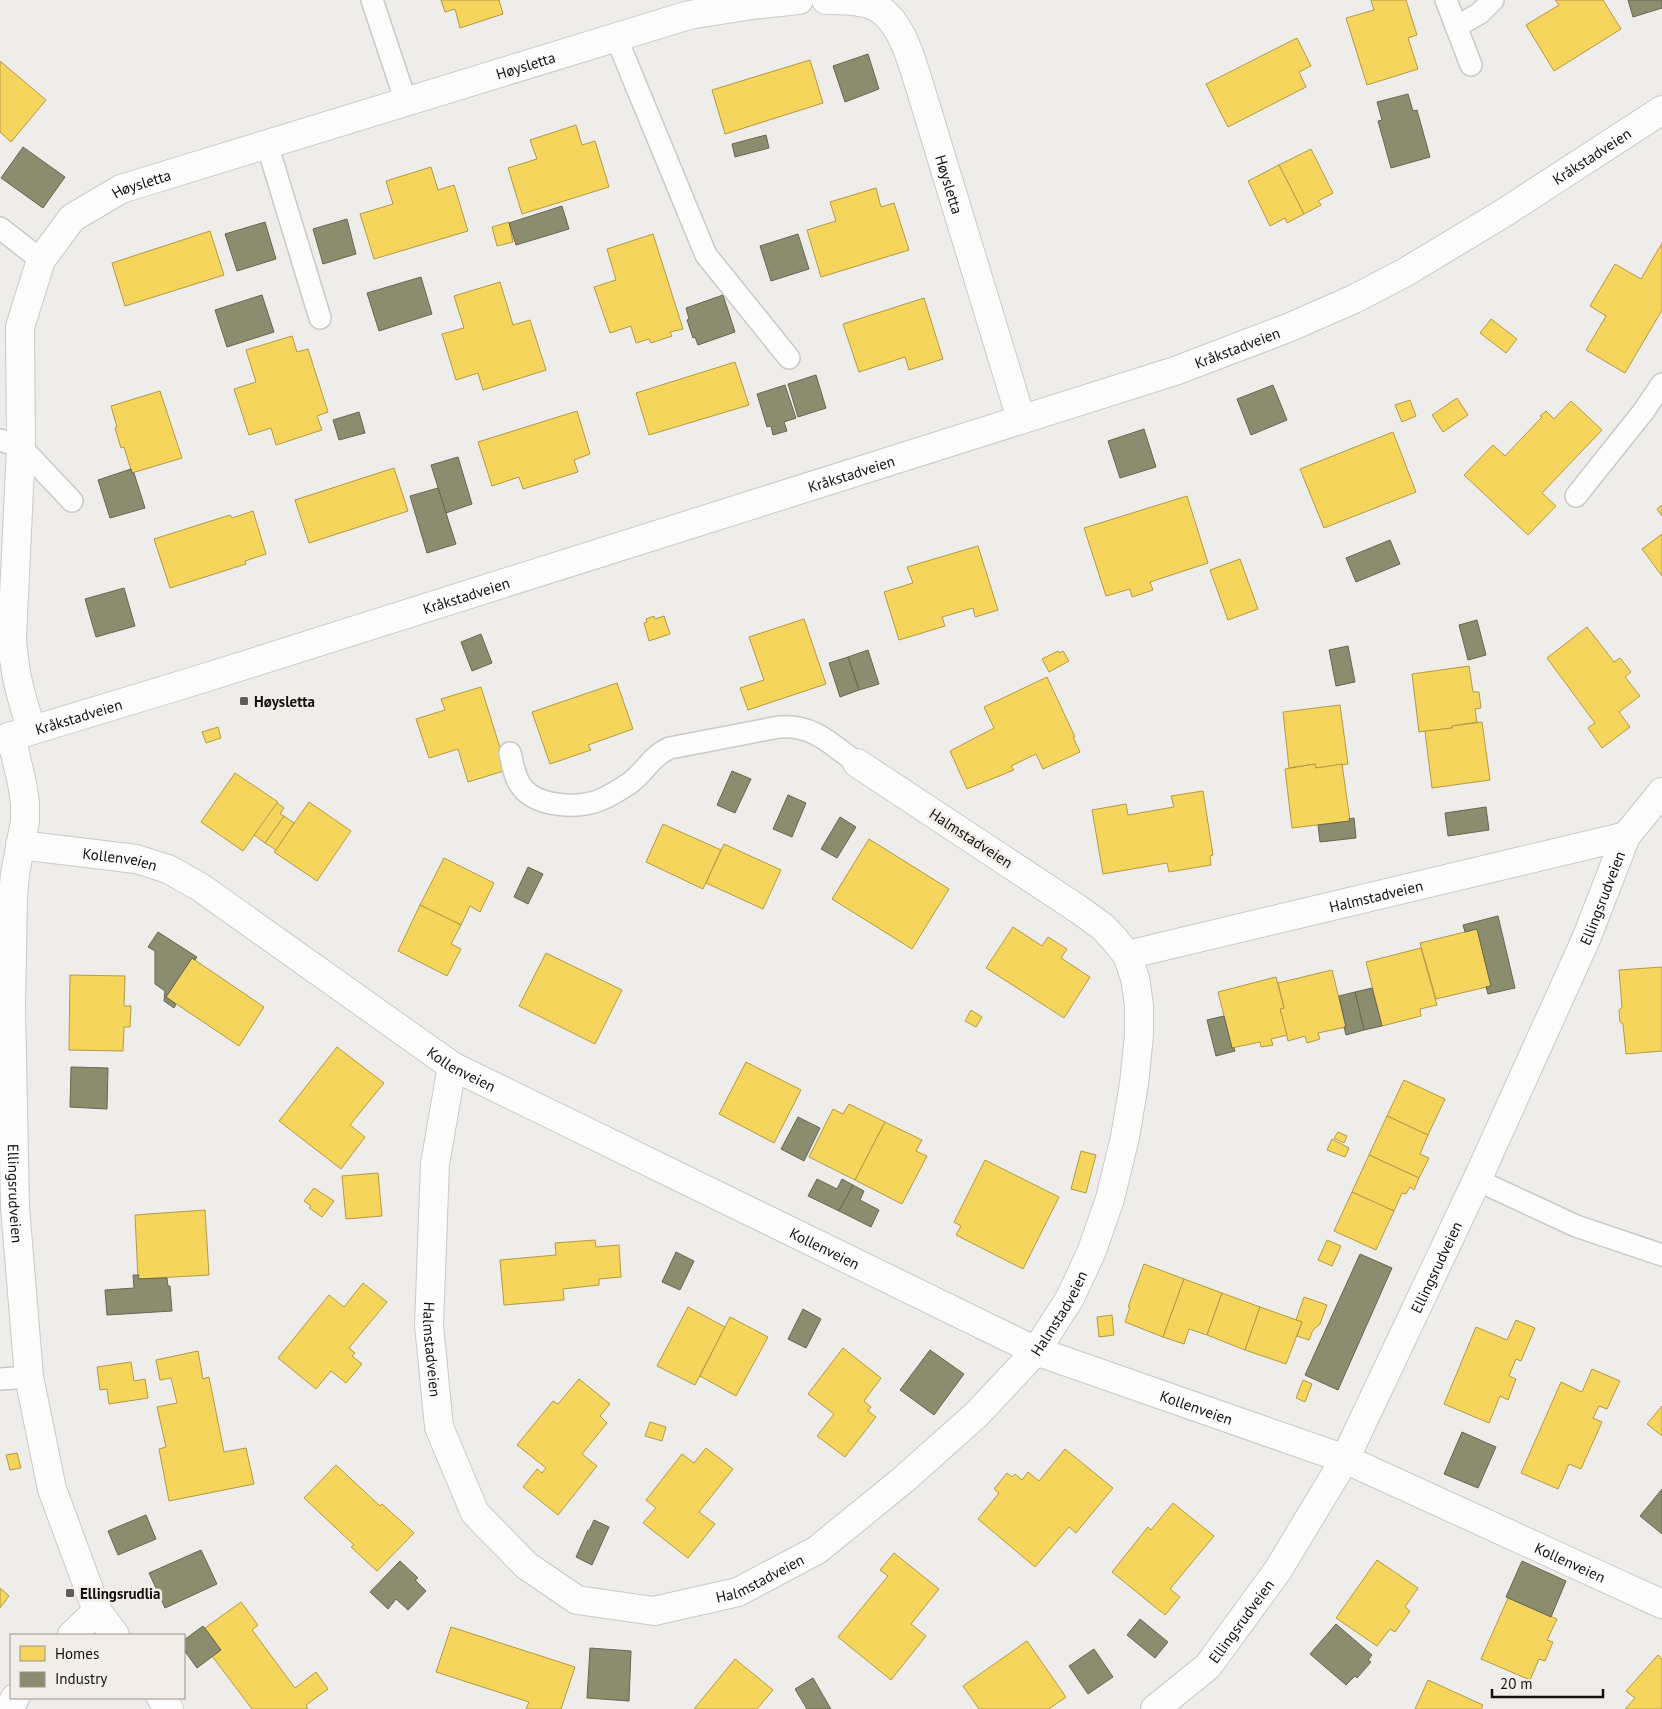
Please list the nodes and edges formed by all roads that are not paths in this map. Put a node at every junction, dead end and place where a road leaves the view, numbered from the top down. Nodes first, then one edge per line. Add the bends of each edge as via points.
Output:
1 (372, 0) edge
2 (799, 0) edge
3 (826, 0) edge
4 (830, 0) edge
5 (1446, 0) edge
6 (1493, 0) edge
7 (687, 8) edge
8 (1456, 27) junction
9 (616, 37) junction
10 (1471, 65) dead end
11 (406, 102) junction
12 (1662, 110) edge
13 (267, 144) junction
14 (0, 228) edge
15 (41, 260) junction
16 (320, 318) dead end
17 (789, 358) dead end
18 (1662, 384) edge
19 (1021, 419) junction
20 (10, 443) edge
21 (1576, 496) dead end
22 (72, 501) dead end
23 (7, 667) edge
24 (15, 735) edge
25 (510, 753) dead end
26 (857, 763) joint
27 (1662, 792) edge
28 (1626, 836) junction
29 (20, 845) junction
30 (1127, 955) junction
31 (6, 1008) edge
32 (452, 1066) junction
33 (1477, 1180) junction
34 (1662, 1254) edge
35 (1036, 1351) junction
36 (29, 1377) junction
37 (0, 1379) edge
38 (1345, 1459) junction
39 (1662, 1604) edge
40 (97, 1611) junction
41 (73, 1634) edge
42 (114, 1634) edge
43 (1155, 1709) edge

1 - 11 lane
2 - 7 street, Høysletta
3 - 4 street, Høysletta
4 - 19 street, Høysletta via 870,4 893,21 904,43
5 - 8 lane
6 - 8 lane via 1480,13
7 - 9 street, Høysletta
8 - 10 lane
9 - 11 street, Høysletta
9 - 17 lane via 706,256
11 - 13 street, Høysletta
12 - 19 street, Kråkstadveien via 1439,253 1354,299 1215,357
13 - 15 street, Høysletta via 121,189 72,218
13 - 16 lane
14 - 15 lane
15 - 20 street, Høysletta via 20,327
18 - 21 lane
19 - 24 street, Kråkstadveien via 202,679
20 - 22 lane
20 - 23 street, Høysletta via 12,638
23 - 24 street, Høysletta via 19,691
24 - 29 street, Ellingsrudveien via 25,821
25 - 26 lane via 515,776 531,795 540,801 575,805 598,801 632,782 661,752 670,748 764,730 792,726 804,728 818,734
26 - 30 street, Halmstadveien via 1078,909 1116,940
27 - 28 street, Ellingsrudveien
28 - 30 street, Halmstadveien
28 - 33 street, Ellingsrudveien via 1586,939
29 - 31 street, Ellingsrudveien via 13,896
29 - 32 street, Kollenveien via 136,859 180,875
30 - 35 street, Halmstadveien via 1135,978 1139,1035 1123,1146 1110,1199 1091,1253 1070,1298
31 - 36 street, Ellingsrudveien via 15,1207
32 - 35 street, Kollenveien
32 - 35 street, Halmstadveien via 435,1164 432,1230 429,1324 439,1427 475,1513 527,1566 578,1600 654,1611 738,1592 817,1550 933,1454 977,1414
33 - 34 lane via 1576,1226
33 - 38 street, Ellingsrudveien
35 - 38 street, Kollenveien
36 - 37 lane
36 - 40 street, Ellingsrudveien via 52,1489
38 - 39 street, Kollenveien
38 - 43 street, Ellingsrudveien via 1278,1570 1208,1666
40 - 41 street
40 - 42 street, Ellingsrudveien

